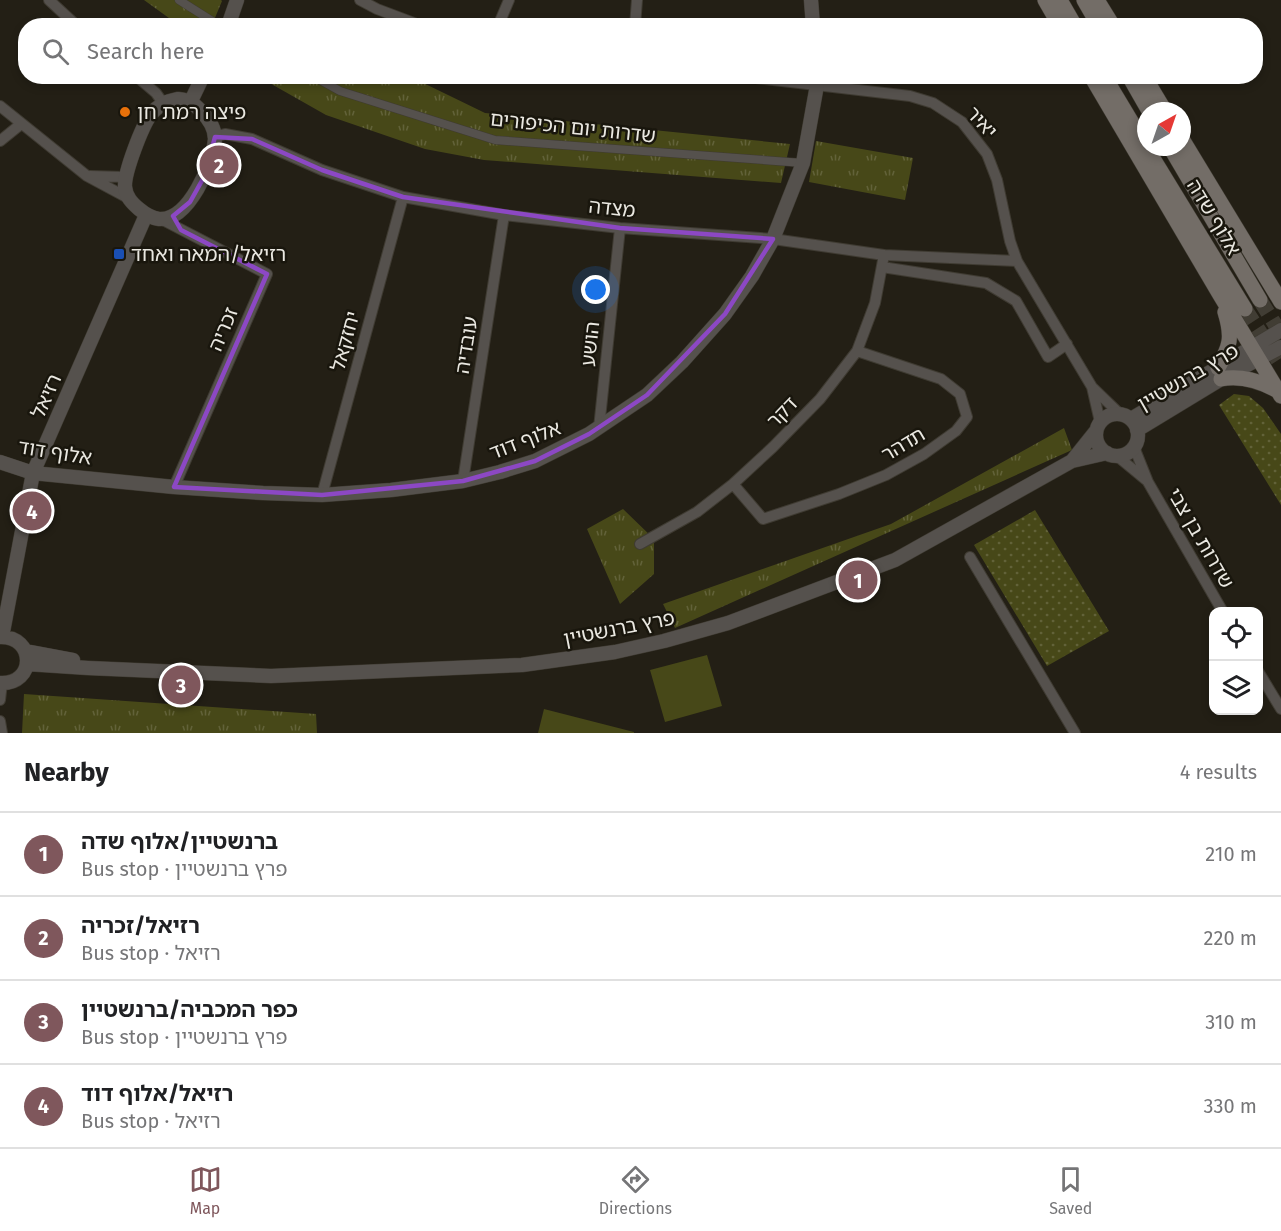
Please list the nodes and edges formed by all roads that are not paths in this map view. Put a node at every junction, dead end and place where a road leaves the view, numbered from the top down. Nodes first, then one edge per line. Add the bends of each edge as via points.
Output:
1 (49, 0) edge
2 (179, 0) edge
3 (237, 0) edge
4 (360, 0) edge
5 (509, 0) edge
6 (637, 0) edge
7 (811, 0) edge
8 (1045, 0) edge
9 (1060, 0) edge
10 (1084, 0) edge
11 (1097, 0) edge
12 (379, 4) edge
13 (68, 18) edge
14 (207, 18) edge
15 (231, 18) edge
16 (406, 18) edge
17 (501, 18) edge
18 (636, 18) edge
19 (812, 18) edge
20 (1055, 18) edge
21 (1070, 18) edge
22 (1094, 18) edge
23 (1108, 18) edge
24 (145, 84) edge
25 (199, 84) edge
26 (327, 84) edge
27 (816, 84) edge
28 (836, 84) edge
29 (1096, 84) edge
30 (1109, 84) edge
31 (1134, 84) edge
32 (1149, 84) edge
33 (191, 101) junction
34 (1144, 102) edge
35 (1160, 102) edge
36 (163, 103) junction
37 (0, 106) edge
38 (21, 124) junction
39 (1137, 132) edge
40 (215, 137) junction
41 (0, 141) edge
42 (1191, 154) edge
43 (1152, 156) edge
44 (1175, 156) edge
45 (803, 163) junction
46 (87, 176) junction
47 (125, 177) junction
48 (403, 197) junction
49 (128, 198) junction
50 (146, 215) junction
51 (504, 215) junction
52 (167, 218) junction
53 (620, 228) junction
54 (773, 239) junction
55 (884, 255) junction
56 (1017, 261) junction
57 (882, 267) junction
58 (1220, 295) junction
59 (1260, 300) tunnel mouth
60 (1281, 302) edge
61 (1245, 309) tunnel mouth
62 (1281, 330) edge
63 (1067, 344) junction
64 (1281, 347) edge
65 (857, 351) junction
66 (1255, 354) junction
67 (1219, 374) junction
68 (1092, 387) junction
69 (1280, 394) edge
70 (1129, 421) junction
71 (1098, 426) junction
72 (599, 428) junction
73 (1134, 447) junction
74 (1112, 454) junction
75 (1072, 461) junction
76 (0, 462) edge
77 (33, 472) junction
78 (463, 482) junction
79 (1148, 482) junction
80 (733, 484) junction
81 (174, 486) junction
82 (322, 495) junction
83 (640, 544) dead end
84 (970, 557) dead end
85 (1220, 607) edge
86 (1, 637) edge
87 (26, 658) junction
88 (1263, 679) edge
89 (1, 683) edge
90 (0, 700) edge
91 (1281, 709) edge
92 (0, 721) edge
93 (2, 733) edge
94 (1075, 733) edge

1 - 13 street
2 - 14 street
3 - 15 street
4 - 12 street
5 - 17 street
6 - 18 street
7 - 19 street
8 - 20 main road
9 - 21 main road
10 - 22 main road
11 - 23 main road
12 - 16 street
24 - 36 street
25 - 33 street
26 - 45 street, שדרות יום הכיפורים via 495,140
27 - 45 street, אלוף דוד
28 - 56 street, יאיר via 933,102 962,122 987,154
29 - 58 main road
30 - 39 main road, אלוף שדה
31 - 34 main road
32 - 35 main road
33 - 36 street
33 - 40 street via 208,117
36 - 47 street via 151,114
37 - 38 street
38 - 41 street
38 - 46 street
40 - 48 street, מצדה via 225,134 252,139 322,170
40 - 52 street via 210,162 190,202
42 - 60 main road
43 - 61 main road, אלוף שדה
44 - 59 main road, אלוף שדה
45 - 54 street, אלוף דוד
46 - 47 street
46 - 49 street
47 - 49 street
48 - 51 street, מצדה
48 - 82 street, יחזקאל
49 - 50 street
50 - 52 street
50 - 77 street, רזיאל
51 - 53 street, מצדה
51 - 78 street, עובדיה
52 - 81 street, זכריה via 181,230 267,274
53 - 54 street, מצדה
53 - 72 street, הושע
54 - 55 street, מצדה
54 - 72 street, אלוף דוד via 725,314 682,362 647,395
55 - 56 street, מצדה
55 - 57 street, דקר
56 - 63 street
57 - 63 street via 986,283 1016,301 1048,357
57 - 65 street, דקר via 875,303
58 - 66 main road
58 - 67 main road via 1230,335
62 - 66 street
63 - 68 street
64 - 66 street
65 - 80 street, דקר via 820,399
65 - 80 street, תדהר via 941,379 960,394 967,417 956,431 924,454 886,475 763,519
66 - 67 street, פרץ ברנשטיין
66 - 69 main road
67 - 69 main road via 1267,385
67 - 70 street, פרץ ברנשטיין
68 - 70 street
68 - 71 street
70 - 71 street via 1109,415
70 - 73 street via 1137,442
71 - 74 street via 1097,441 1102,450
71 - 75 street, פרץ ברנשטיין
72 - 78 street, אלוף דוד via 535,461
73 - 74 street via 1124,454
73 - 79 street, שדרות בן צבי
74 - 75 street, פרץ ברנשטיין
74 - 79 street, שדרות בן צבי
75 - 87 street, פרץ ברנשטיין via 895,560 728,623 615,652 510,666 272,676 134,670
76 - 77 street, אלוף דוד
77 - 81 street, אלוף דוד
77 - 86 street, רזיאל
78 - 82 street, אלוף דוד
79 - 85 street, שדרות בן צבי
80 - 83 street, דקר via 697,512
81 - 82 street, אלוף דוד
84 - 94 street
86 - 87 street via 16,640
87 - 89 street via 21,676
88 - 91 street
89 - 90 street
92 - 93 street

